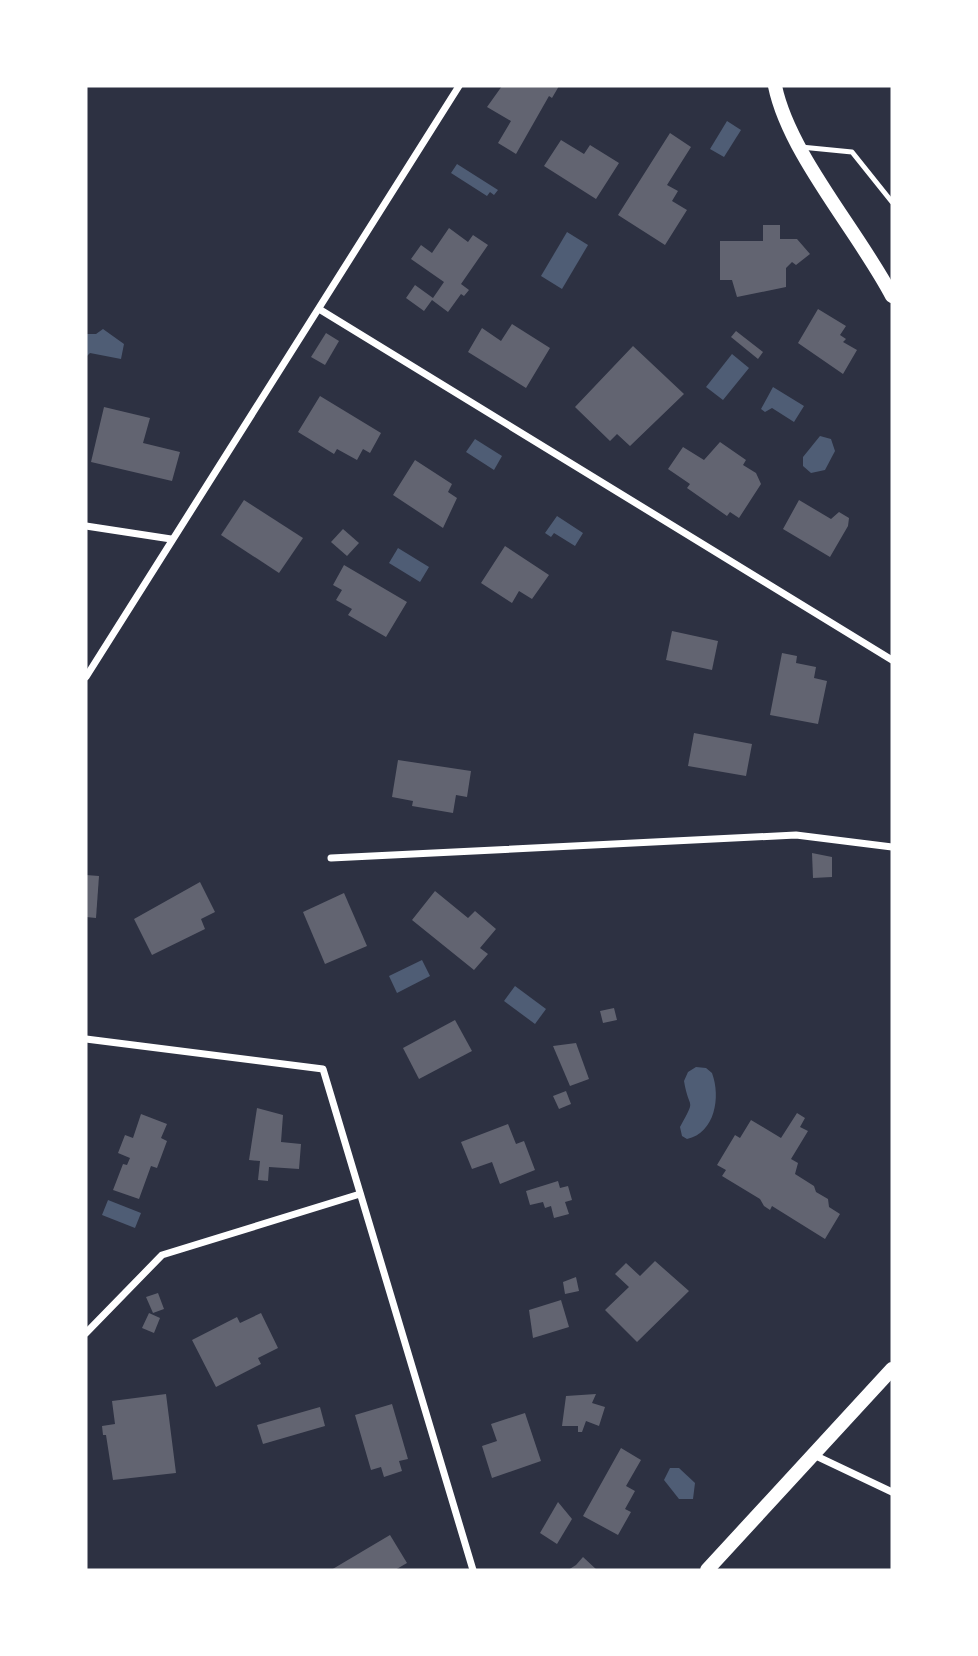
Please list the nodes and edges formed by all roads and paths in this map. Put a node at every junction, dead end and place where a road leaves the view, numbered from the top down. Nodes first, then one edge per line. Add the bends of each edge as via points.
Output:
1 (459, 86) edge
2 (775, 86) edge
3 (799, 147) junction
4 (892, 202) edge
5 (892, 296) edge
6 (319, 309) junction
7 (86, 526) edge
8 (171, 539) junction
9 (892, 660) edge
10 (86, 677) edge
11 (892, 846) edge
12 (331, 858) dead end
13 (86, 1039) edge
14 (360, 1194) junction
15 (86, 1333) edge
16 (892, 1369) edge
17 (814, 1455) junction
18 (892, 1492) edge
19 (473, 1570) edge
20 (707, 1570) edge

1 - 6 street
2 - 3 main road via 783,116
3 - 4 lane via 852,152
3 - 5 main road
6 - 8 street
6 - 9 street
7 - 8 street
8 - 10 street
11 - 12 street via 796,835
13 - 14 street via 323,1069
14 - 15 street via 162,1255
14 - 19 street
16 - 17 main road
17 - 18 street
17 - 20 main road

